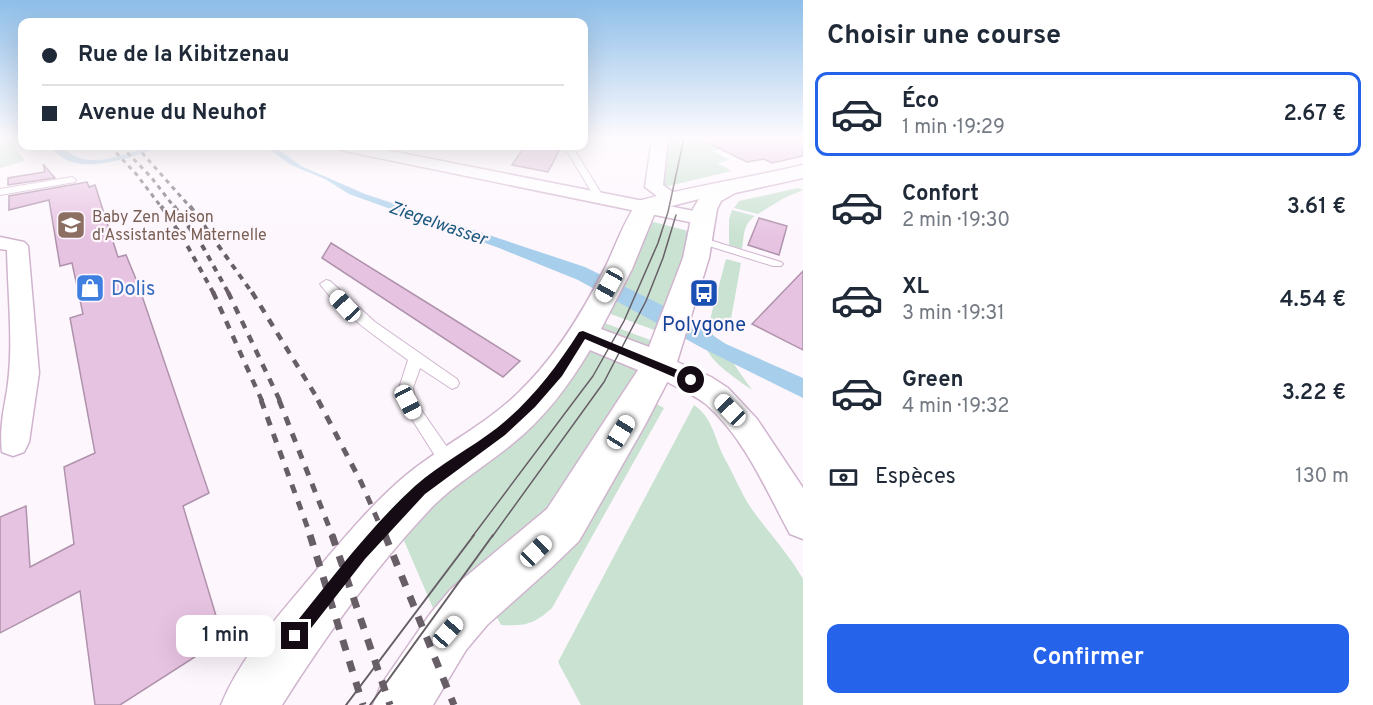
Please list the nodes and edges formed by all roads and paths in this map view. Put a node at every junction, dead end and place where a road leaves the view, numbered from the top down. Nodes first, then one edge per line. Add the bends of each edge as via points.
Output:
1 (471, 171) edge
2 (583, 171) edge
3 (657, 171) edge
4 (800, 174) edge
5 (72, 180) dead end
6 (728, 188) junction
7 (0, 192) edge
8 (598, 196) junction
9 (659, 202) junction
10 (702, 230) junction
11 (0, 243) edge
12 (777, 264) dead end
13 (326, 284) dead end
14 (583, 334) junction
15 (416, 357) junction
16 (659, 365) junction
17 (452, 383) dead end
18 (13, 442) dead end
19 (451, 467) junction
20 (803, 521) edge
21 (249, 705) edge
22 (401, 705) edge

1 - 8 street
2 - 8 lane
3 - 9 street via 654,187
4 - 6 street
5 - 7 lane
6 - 9 street
6 - 10 street via 708,202
8 - 9 street
9 - 10 street
9 - 14 street
10 - 12 lane
10 - 16 street
11 - 18 street via 17,246 25,374
13 - 15 lane via 360,318
14 - 16 street
14 - 19 street via 558,373 531,404
15 - 17 lane
15 - 19 lane via 405,388 408,402
16 - 20 street via 702,385 742,423
16 - 22 street via 563,525 470,607 448,632
19 - 21 street via 420,490 361,554 295,636

